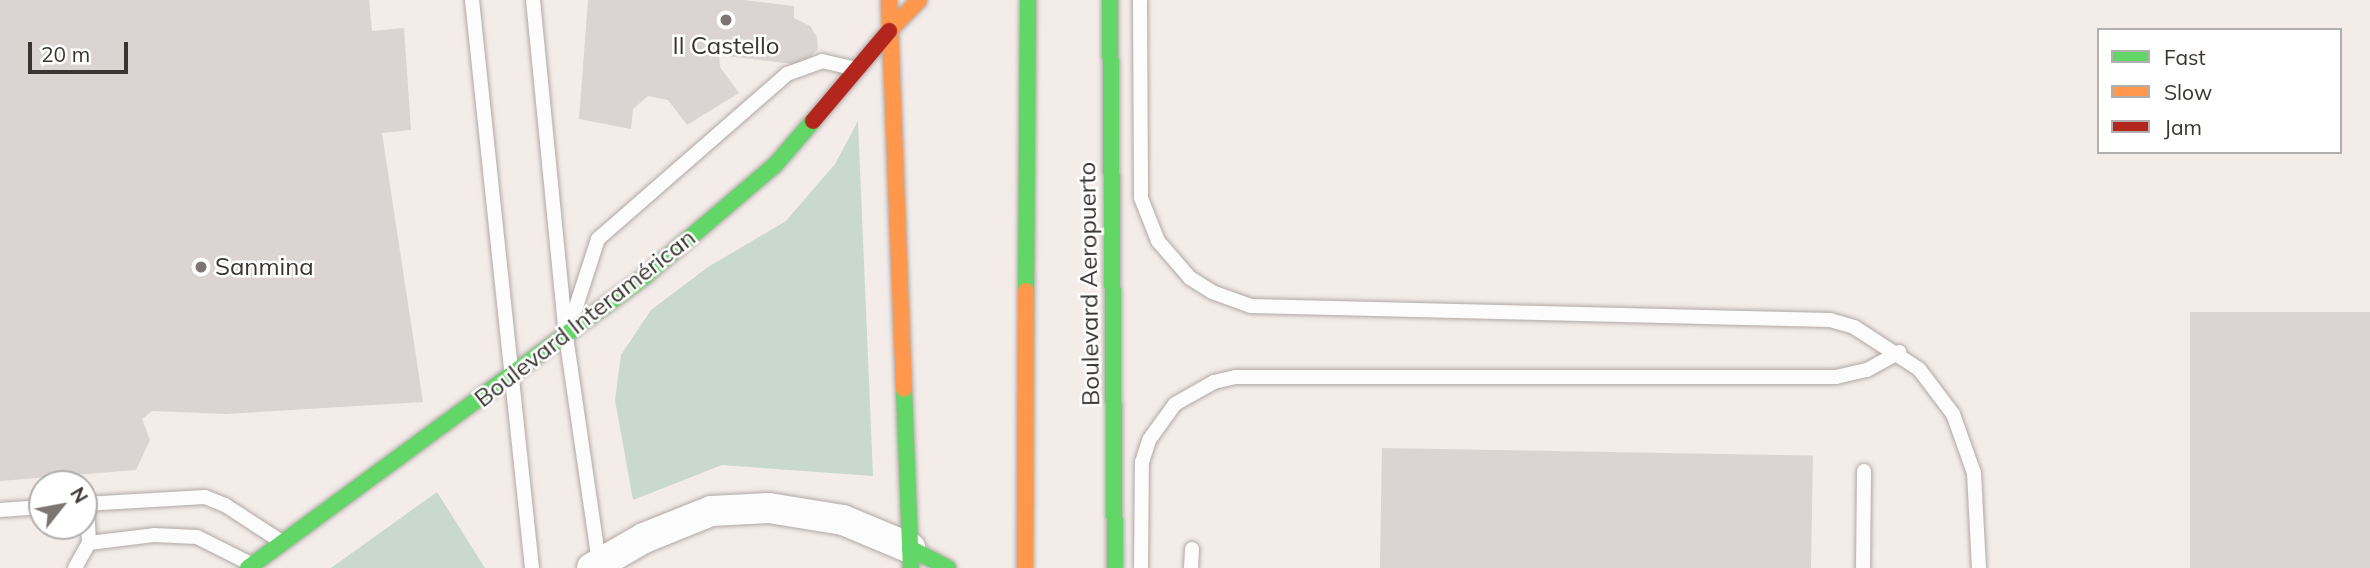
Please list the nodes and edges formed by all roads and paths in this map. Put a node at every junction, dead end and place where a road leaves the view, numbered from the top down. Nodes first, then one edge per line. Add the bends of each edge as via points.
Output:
1 (472, 0) edge
2 (533, 0) edge
3 (889, 0) edge
4 (919, 0) edge
5 (1028, 0) edge
6 (1110, 0) edge
7 (1140, 0) edge
8 (889, 32) junction
9 (857, 69) junction
10 (566, 335) junction
11 (1899, 352) junction
12 (509, 378) junction
13 (1864, 471) dead end
14 (98, 502) edge
15 (28, 508) edge
16 (0, 510) edge
17 (89, 540) edge
18 (89, 543) junction
19 (283, 543) junction
20 (1192, 550) dead end
21 (910, 558) edge
22 (596, 565) edge
23 (250, 566) edge
24 (75, 568) edge
25 (532, 568) edge
26 (947, 568) edge
27 (1025, 568) edge
28 (1115, 568) edge
29 (1141, 568) edge
30 (1191, 568) edge
31 (1863, 568) edge
32 (1979, 568) edge

1 - 12 lane
2 - 10 lane
3 - 8 main road
4 - 8 main road, Boulevard Interamérican
5 - 27 main road
6 - 28 main road, Boulevard Aeropuerto
7 - 11 lane via 1141,198 1147,220 1171,259 1212,292 1251,306 1830,320 1854,327
8 - 9 main road, Boulevard Interamérican
8 - 21 main road
9 - 10 main road, Boulevard Interamérican via 775,164 645,275
9 - 10 lane via 822,61 787,74 598,239
10 - 12 main road, Boulevard Interamérican
10 - 22 lane
11 - 29 lane via 1867,370 1836,377 1235,377 1214,382 1175,404 1149,440 1142,462
11 - 32 lane via 1936,387 1966,442 1978,504
12 - 19 main road, Boulevard Interamérican
12 - 25 lane
13 - 31 lane
14 - 19 lane via 205,498 225,505
15 - 16 lane
17 - 18 lane
18 - 23 lane via 197,537
18 - 24 lane
19 - 23 main road, Boulevard Interamérican
20 - 30 lane
21 - 22 street via 843,520 769,508 711,511
21 - 26 main road

